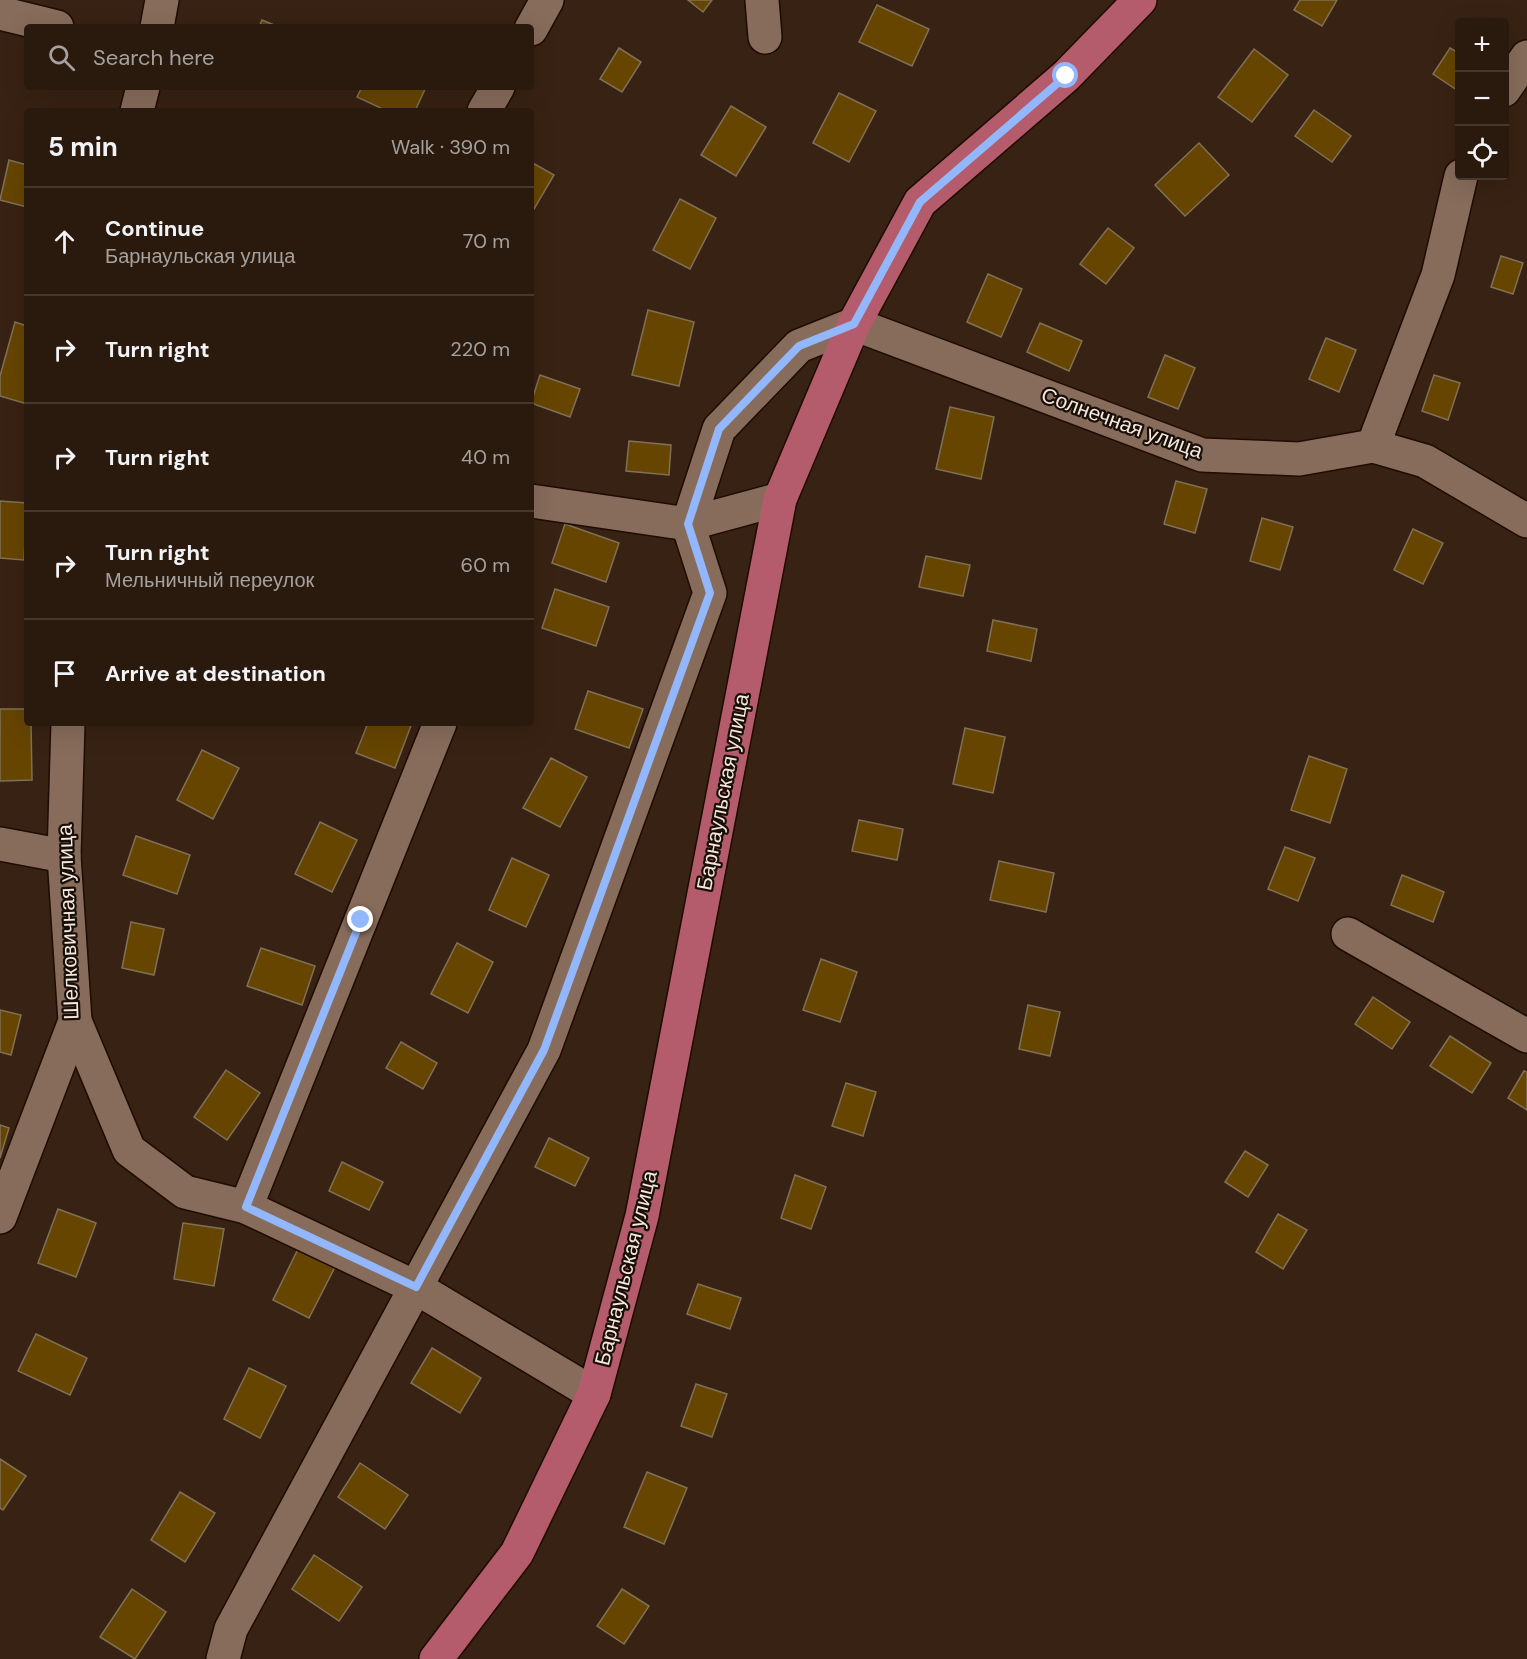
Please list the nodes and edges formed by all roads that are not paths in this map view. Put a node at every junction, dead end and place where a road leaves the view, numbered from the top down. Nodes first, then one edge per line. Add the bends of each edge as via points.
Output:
1 (162, 0) edge
2 (548, 0) edge
3 (762, 0) edge
4 (1140, 0) edge
5 (0, 13) edge
6 (45, 24) edge
7 (158, 24) edge
8 (534, 24) edge
9 (765, 38) dead end
10 (1527, 57) edge
11 (1509, 83) edge
12 (142, 90) edge
13 (496, 90) edge
14 (138, 108) edge
15 (486, 108) edge
16 (1460, 180) edge
17 (854, 324) junction
18 (1373, 446) junction
19 (780, 499) junction
20 (534, 501) edge
21 (1527, 521) edge
22 (688, 524) junction
23 (68, 726) edge
24 (439, 726) edge
25 (0, 844) edge
26 (64, 856) junction
27 (1348, 934) dead end
28 (75, 1021) junction
29 (1527, 1036) edge
30 (246, 1207) junction
31 (0, 1217) edge
32 (416, 1287) junction
33 (594, 1394) junction
34 (223, 1659) edge
35 (436, 1659) edge

1 - 7 street
2 - 8 street
3 - 9 street
4 - 17 main road, Барнаульская улица via 1066,76 920,202
5 - 6 street
10 - 11 street
12 - 14 street
13 - 15 street
16 - 18 street via 1438,275
17 - 18 street, Солнечная улица via 1202,454 1299,459
17 - 19 main road, Барнаульская улица
17 - 22 street via 799,346 719,429
18 - 21 street, Солнечная улица via 1425,461
19 - 22 street
19 - 33 main road, Барнаульская улица via 642,1216
20 - 22 street
22 - 32 street via 710,593 544,1050
23 - 26 street, Шелковичная улица
24 - 30 street
25 - 26 street
26 - 28 street, Шелковичная улица
27 - 29 street
28 - 30 street via 129,1150 184,1192
28 - 31 street, Шелковичная улица
30 - 32 street
32 - 33 street
32 - 34 street via 231,1629
33 - 35 main road, Барнаульская улица via 517,1553

